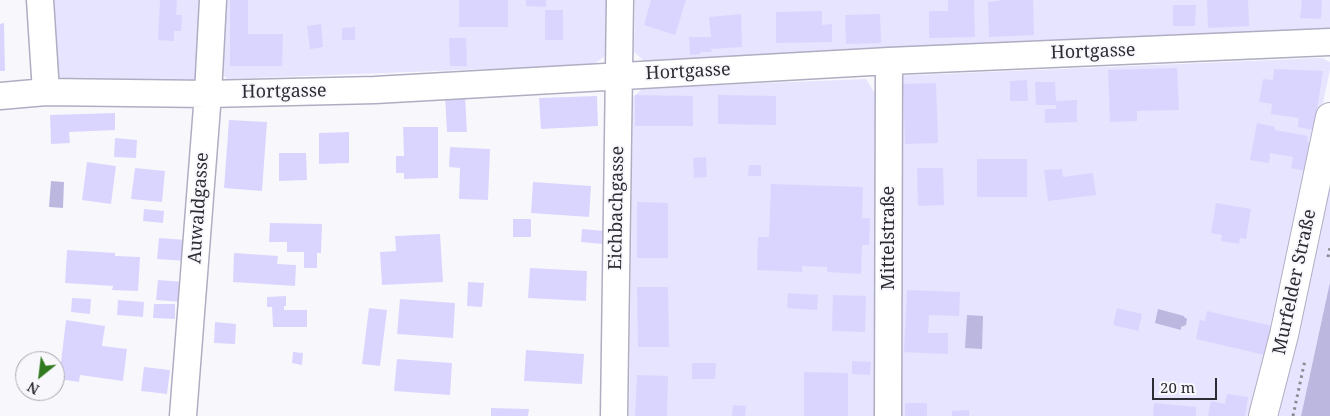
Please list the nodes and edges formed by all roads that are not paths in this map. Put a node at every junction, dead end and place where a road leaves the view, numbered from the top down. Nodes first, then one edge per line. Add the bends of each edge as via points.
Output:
1 (40, 0) edge
2 (213, 0) edge
3 (620, 0) edge
4 (1330, 42) edge
5 (888, 61) junction
6 (619, 76) junction
7 (46, 92) junction
8 (208, 94) junction
9 (0, 96) edge
10 (1330, 117) edge
11 (183, 416) edge
12 (614, 416) edge
13 (888, 416) edge
14 (1263, 416) edge

1 - 7 street
2 - 8 street, Auwaldgasse
3 - 6 street, Eichbachgasse
4 - 5 street, Hortgasse
5 - 6 street, Hortgasse
5 - 13 street, Mittelstraße
6 - 8 street, Hortgasse via 375,90
6 - 12 street, Eichbachgasse
7 - 8 street, Hortgasse
7 - 9 street, Hortgasse
8 - 11 street, Auwaldgasse
10 - 14 street, Murfelder Straße via 1284,335

